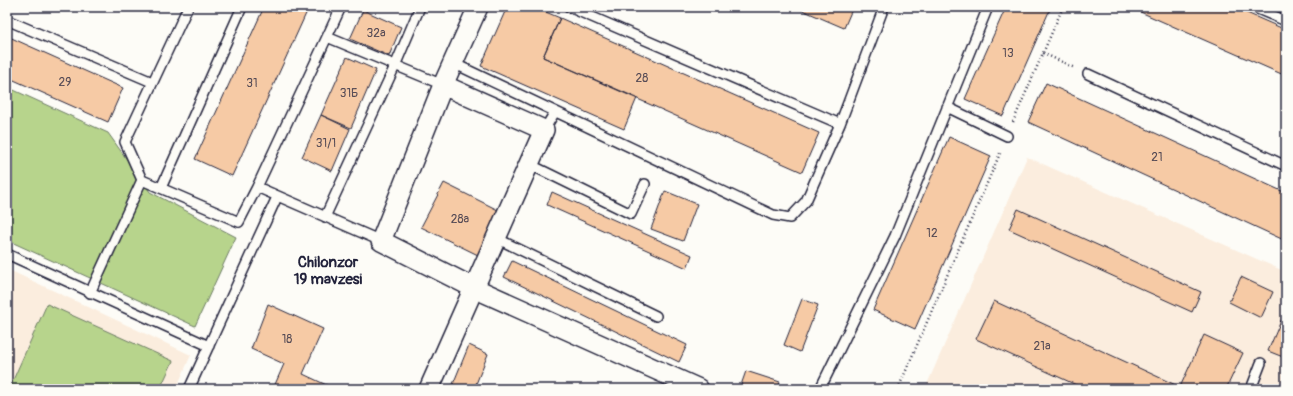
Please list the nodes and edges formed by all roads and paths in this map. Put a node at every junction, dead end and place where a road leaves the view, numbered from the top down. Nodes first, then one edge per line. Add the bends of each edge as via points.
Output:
1 (188, 7) edge
2 (242, 7) edge
3 (340, 7) edge
4 (420, 7) edge
5 (478, 7) edge
6 (569, 7) edge
7 (884, 7) edge
8 (988, 7) edge
9 (1063, 7) edge
10 (1253, 7) edge
11 (7, 20) edge
12 (1286, 21) edge
13 (327, 37) junction
14 (1043, 53) junction
15 (453, 63) junction
16 (394, 66) junction
17 (1088, 74) joint
18 (152, 82) junction
19 (443, 85) junction
20 (947, 107) junction
21 (555, 112) junction
22 (840, 124) junction
23 (544, 130) junction
24 (1007, 136) junction
25 (529, 164) junction
26 (1286, 166) edge
27 (142, 180) junction
28 (645, 184) dead end
29 (257, 187) junction
30 (161, 188) junction
31 (277, 196) junction
32 (325, 217) junction
33 (496, 238) junction
34 (381, 241) junction
35 (7, 254) edge
36 (474, 288) junction
37 (90, 292) junction
38 (656, 316) dead end
39 (209, 346) junction
40 (1261, 363) dead end
41 (189, 389) edge
42 (429, 389) edge
43 (699, 389) edge
44 (820, 389) edge
45 (898, 389) edge
46 (1251, 389) edge

1 - 18 lane
2 - 30 lane
3 - 13 lane
4 - 16 lane
5 - 15 street
6 - 22 lane
7 - 22 lane
8 - 20 lane
9 - 14 path
10 - 12 lane
11 - 18 lane
13 - 16 lane
13 - 29 lane
14 - 17 path
14 - 24 path
15 - 19 street
15 - 21 lane
16 - 19 lane
16 - 32 lane
17 - 26 lane
18 - 27 lane via 124,142
19 - 23 street
19 - 34 street
20 - 24 lane
20 - 44 lane via 894,236
21 - 22 lane via 773,214 790,218 806,201
21 - 23 lane
23 - 25 street
24 - 45 path
25 - 28 lane via 631,214
25 - 33 street
27 - 30 lane
27 - 37 lane
29 - 30 lane via 239,222
29 - 31 lane
31 - 32 lane
31 - 39 lane
32 - 34 lane
33 - 36 street
33 - 38 lane
34 - 36 street
35 - 37 lane
36 - 42 street
36 - 43 street
37 - 39 lane
39 - 41 lane
40 - 46 lane

